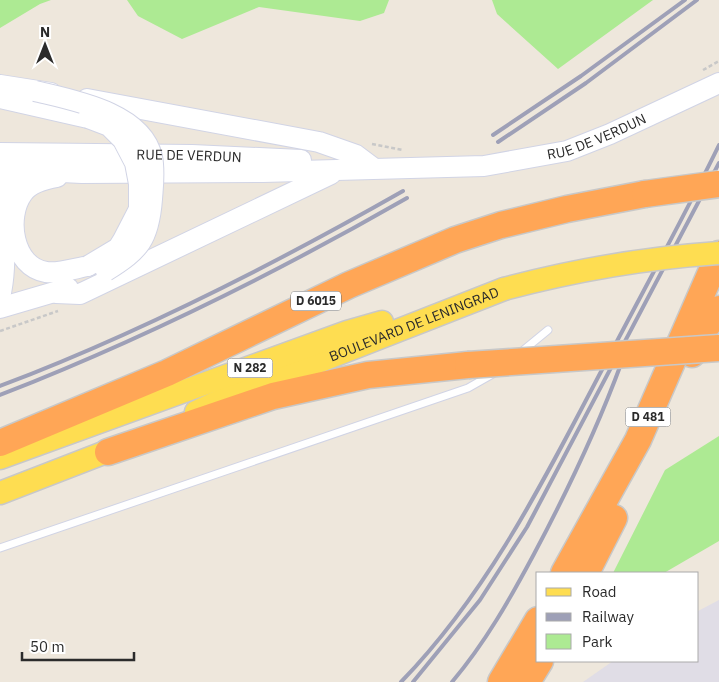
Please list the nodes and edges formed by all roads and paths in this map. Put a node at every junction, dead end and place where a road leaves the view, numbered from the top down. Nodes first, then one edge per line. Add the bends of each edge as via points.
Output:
1 (719, 61) edge
2 (702, 70) dead end
3 (719, 83) edge
4 (0, 85) edge
5 (35, 91) junction
6 (0, 98) edge
7 (0, 153) edge
8 (54, 154) junction
9 (375, 167) junction
10 (9, 170) edge
11 (335, 172) junction
12 (82, 173) junction
13 (719, 184) edge
14 (2, 197) edge
15 (719, 253) edge
16 (97, 268) junction
17 (504, 289) junction
18 (56, 293) junction
19 (0, 297) edge
20 (0, 308) edge
21 (719, 309) edge
22 (548, 330) dead end
23 (719, 348) edge
24 (0, 443) edge
25 (108, 452) junction
26 (0, 458) edge
27 (0, 493) edge
28 (0, 548) edge
29 (565, 572) edge
30 (587, 572) edge
31 (535, 626) edge
32 (539, 662) edge
33 (501, 682) edge
34 (527, 682) edge

1 - 2 path
3 - 9 main road, RUE DE VERDUN via 566,151 484,166
4 - 5 main road
5 - 9 main road via 319,142 356,155
5 - 16 main road, bridge via 110,112 142,138 151,155 154,178 149,225 131,256
6 - 16 main road, bridge via 88,118 109,126 124,140 135,163 139,209 118,248
7 - 8 main road, RUE DE VERDUN
8 - 9 main road, RUE DE VERDUN via 226,156 350,162
8 - 10 main road
9 - 11 main road, RUE DE VERDUN
10 - 12 main road, RUE DE VERDUN
10 - 14 main road via 8,184
11 - 12 main road, RUE DE VERDUN
11 - 18 main road via 80,294
12 - 16 main road via 31,185 16,207 14,228 18,252 30,266 46,273
13 - 24 highway, D 6015, bridge via 567,209 455,240 349,285 167,373
14 - 19 main road via 4,280
15 - 17 main road, N 282, bridge via 671,256 594,268
15 - 29 highway, D 481 via 638,440
16 - 18 main road
17 - 25 main road, BOULEVARD DE LENINGRAD / N 282 via 228,397
17 - 26 main road, BOULEVARD DE LENINGRAD / N 282 via 346,332
18 - 20 main road
21 - 30 highway, D 481 via 699,337 675,396
22 - 28 lane via 490,377 468,388
23 - 25 highway, bridge via 368,375 273,396
25 - 27 main road, BOULEVARD DE LENINGRAD
31 - 33 highway
32 - 34 highway

